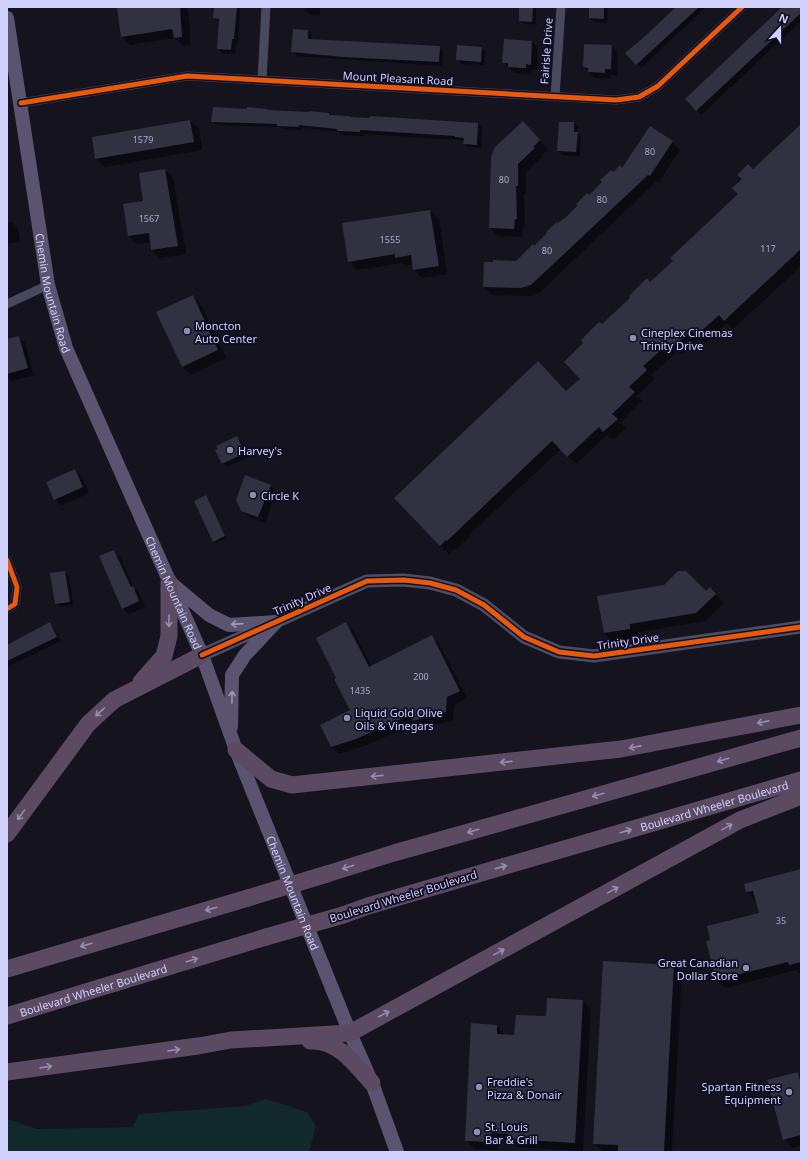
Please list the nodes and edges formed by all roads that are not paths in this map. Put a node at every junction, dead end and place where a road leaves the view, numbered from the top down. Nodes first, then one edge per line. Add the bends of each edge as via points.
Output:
1 (266, 7) edge
2 (561, 7) edge
3 (742, 7) edge
4 (7, 18) edge
5 (262, 80) junction
6 (555, 97) junction
7 (21, 103) junction
8 (48, 285) junction
9 (7, 304) edge
10 (7, 560) edge
11 (169, 582) junction
12 (11, 606) edge
13 (276, 622) junction
14 (801, 627) edge
15 (202, 655) junction
16 (132, 690) junction
17 (801, 715) edge
18 (801, 738) edge
19 (234, 743) junction
20 (801, 780) edge
21 (801, 796) edge
22 (7, 834) edge
23 (7, 969) edge
24 (7, 1016) edge
25 (350, 1033) junction
26 (198, 1046) junction
27 (7, 1072) edge
28 (372, 1083) junction
29 (397, 1152) edge

1 - 5 street
2 - 6 street, Fairisle Drive
3 - 6 street, Mount Pleasant Road via 658,86 639,97 616,100
4 - 7 main road, Chemin Mountain Road
5 - 6 street, Mount Pleasant Road
5 - 7 street, Mount Pleasant Road via 187,76
7 - 8 main road, Chemin Mountain Road
8 - 9 street
8 - 11 main road, Chemin Mountain Road via 66,348
10 - 12 street via 17,587
13 -> 11 main road via 229,625 209,615
11 - 15 main road, Chemin Mountain Road
11 -> 16 highway via 168,636 164,656
13 - 14 street, Trinity Drive via 367,581 404,580 430,582 456,590 484,606 524,637 560,652 594,656
13 - 15 street, Trinity Drive
19 -> 13 main road via 232,675 245,655
15 - 16 highway
15 - 19 main road, Chemin Mountain Road
16 -> 22 highway via 114,700 88,724
17 -> 19 highway via 621,749 292,785 271,779
18 -> 23 highway, bridge via 394,853
19 - 25 main road, Chemin Mountain Road
24 -> 20 highway, Boulevard Wheeler Boulevard, bridge via 368,906
25 -> 21 highway via 740,820
25 - 26 highway via 231,1040
25 - 28 main road, Chemin Mountain Road
27 -> 26 highway
26 - 28 highway via 318,1040 345,1054
28 - 29 main road, Chemin Mountain Road

